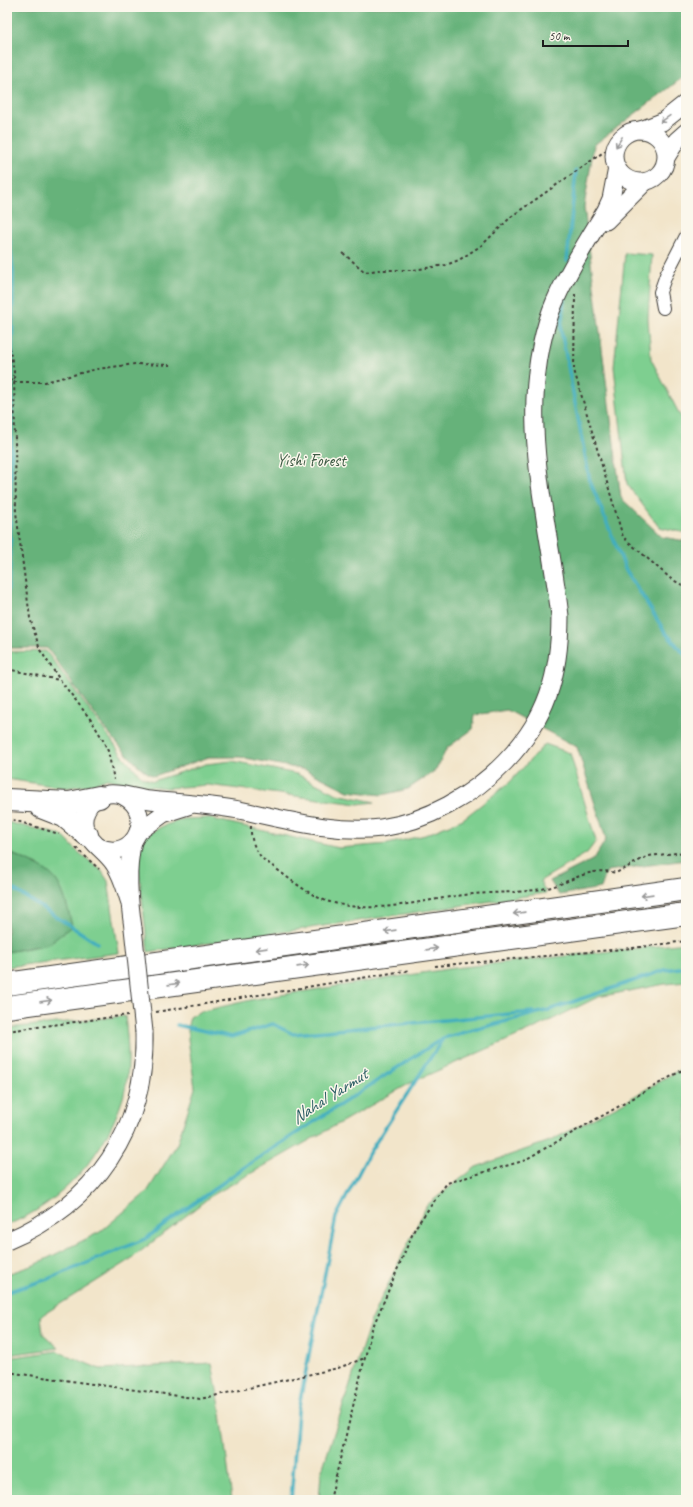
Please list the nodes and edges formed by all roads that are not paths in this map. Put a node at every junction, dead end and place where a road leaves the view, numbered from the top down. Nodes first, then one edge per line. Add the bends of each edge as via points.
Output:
1 (686, 103) edge
2 (641, 130) junction
3 (686, 132) edge
4 (666, 156) junction
5 (617, 168) junction
6 (645, 182) junction
7 (686, 236) edge
8 (587, 242) junction
9 (663, 308) dead end
10 (112, 796) junction
11 (16, 800) edge
12 (200, 806) junction
13 (136, 837) junction
14 (87, 843) junction
15 (686, 889) edge
16 (129, 900) junction
17 (686, 914) edge
18 (7, 984) edge
19 (7, 1007) edge
20 (7, 1241) edge

1 -> 2 street via 662,122
2 - 4 street via 653,133 662,141
2 -> 5 street via 624,135 618,142 614,159
3 - 4 street
4 - 6 street via 663,170 652,180
5 - 6 street via 629,180
5 - 8 street via 611,199
6 - 8 street
7 - 9 street via 660,292
8 - 12 street via 552,310 541,345 534,387 534,430 557,585 560,642 557,670 550,691 529,733 513,754 479,785 447,806 408,822 380,828 348,829
10 - 11 highway via 69,803
10 - 12 street
10 - 13 street via 131,801 137,809 140,822
10 - 14 street via 90,805 85,814
11 - 14 highway via 64,816
12 - 13 street via 180,808 164,814
13 - 14 street via 119,849 108,850
13 - 16 street via 130,858
14 - 16 street via 116,867
15 -> 18 highway
16 - 20 street, bridge via 145,1052 133,1114 113,1156 81,1194 65,1208 32,1229
19 -> 17 highway

